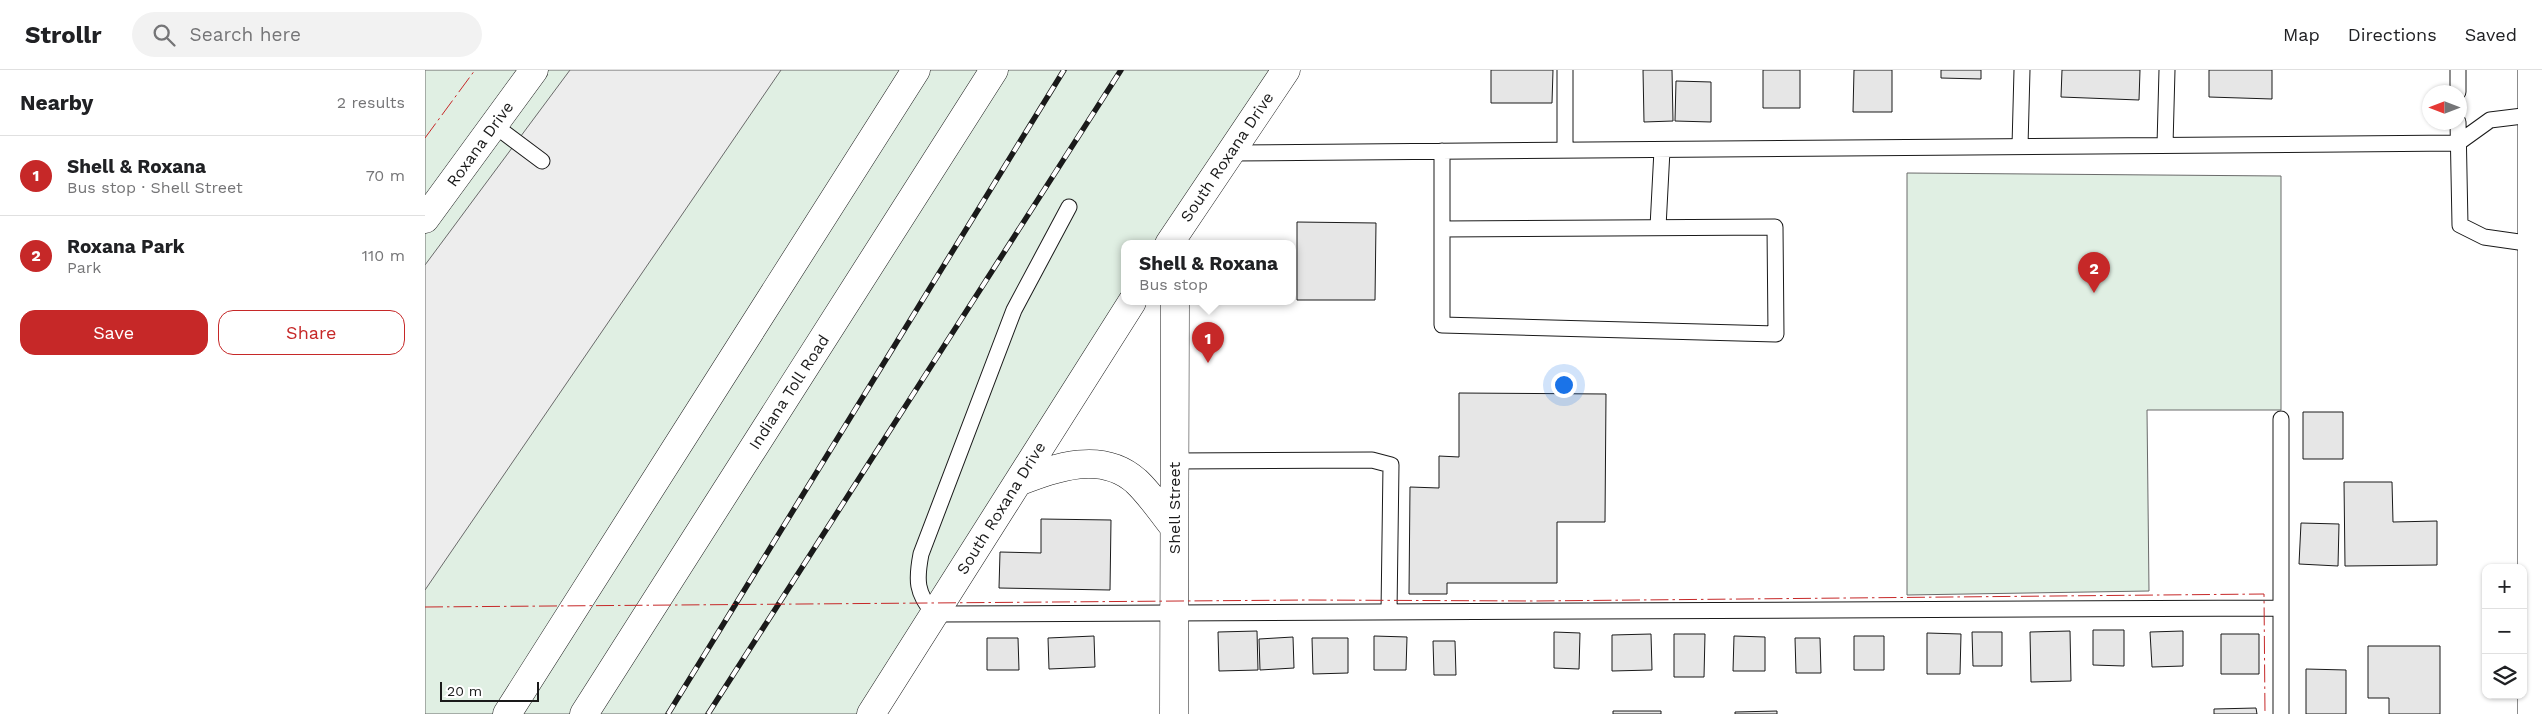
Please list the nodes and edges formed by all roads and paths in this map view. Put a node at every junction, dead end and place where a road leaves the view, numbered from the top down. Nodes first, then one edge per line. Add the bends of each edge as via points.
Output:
1 (534, 70) edge
2 (916, 70) edge
3 (994, 70) edge
4 (1285, 70) edge
5 (1565, 70) edge
6 (2022, 70) edge
7 (2167, 70) edge
8 (2458, 70) edge
9 (2532, 70) edge
10 (2458, 85) edge
11 (2537, 114) edge
12 (494, 124) junction
13 (2458, 130) edge
14 (2458, 143) junction
15 (2021, 146) junction
16 (2165, 146) junction
17 (1565, 150) junction
18 (1662, 150) junction
19 (1442, 151) junction
20 (1231, 153) junction
21 (542, 161) dead end
22 (1069, 206) dead end
23 (425, 219) edge
24 (1658, 227) junction
25 (1442, 229) junction
26 (1174, 240) edge
27 (2533, 244) junction
28 (1130, 305) edge
29 (1175, 305) edge
30 (2537, 357) edge
31 (2281, 419) dead end
32 (1173, 461) junction
33 (1018, 482) junction
34 (1173, 526) junction
35 (2281, 608) junction
36 (1389, 612) junction
37 (1175, 613) junction
38 (934, 614) junction
39 (507, 714) edge
40 (584, 714) edge
41 (871, 714) edge
42 (1174, 714) edge
43 (2281, 714) edge
44 (2532, 714) edge

1 - 12 main road, Roxana Drive
2 - 39 main road
3 - 40 main road, Indiana Toll Road
4 - 20 main road, South Roxana Drive
5 - 17 lane
6 - 15 lane
7 - 16 lane
8 - 10 lane
9 - 11 main road
11 - 14 lane via 2489,120
11 - 27 main road
12 - 21 lane
12 - 23 main road, Roxana Drive
13 - 14 lane
14 - 16 lane
14 - 27 lane via 2460,225 2483,237
15 - 16 lane
15 - 18 lane
17 - 18 lane
17 - 19 lane
18 - 24 lane
19 - 20 lane
19 - 25 lane
20 - 26 main road, South Roxana Drive
22 - 38 lane via 1014,310 921,554 919,594
24 - 25 lane
24 - 25 lane via 1775,227 1776,334 1442,325
27 - 30 main road
28 - 33 main road, South Roxana Drive
29 - 32 main road, Shell Street
30 - 44 main road
31 - 35 lane
32 - 34 main road, Shell Street
32 - 36 lane via 1372,460 1391,465
33 - 34 main road via 1063,466 1107,466 1134,480
33 - 38 main road, South Roxana Drive
34 - 37 main road, Shell Street
35 - 36 lane
35 - 43 lane
36 - 37 lane
37 - 38 lane
37 - 42 main road, Shell Street
38 - 41 main road, South Roxana Drive

